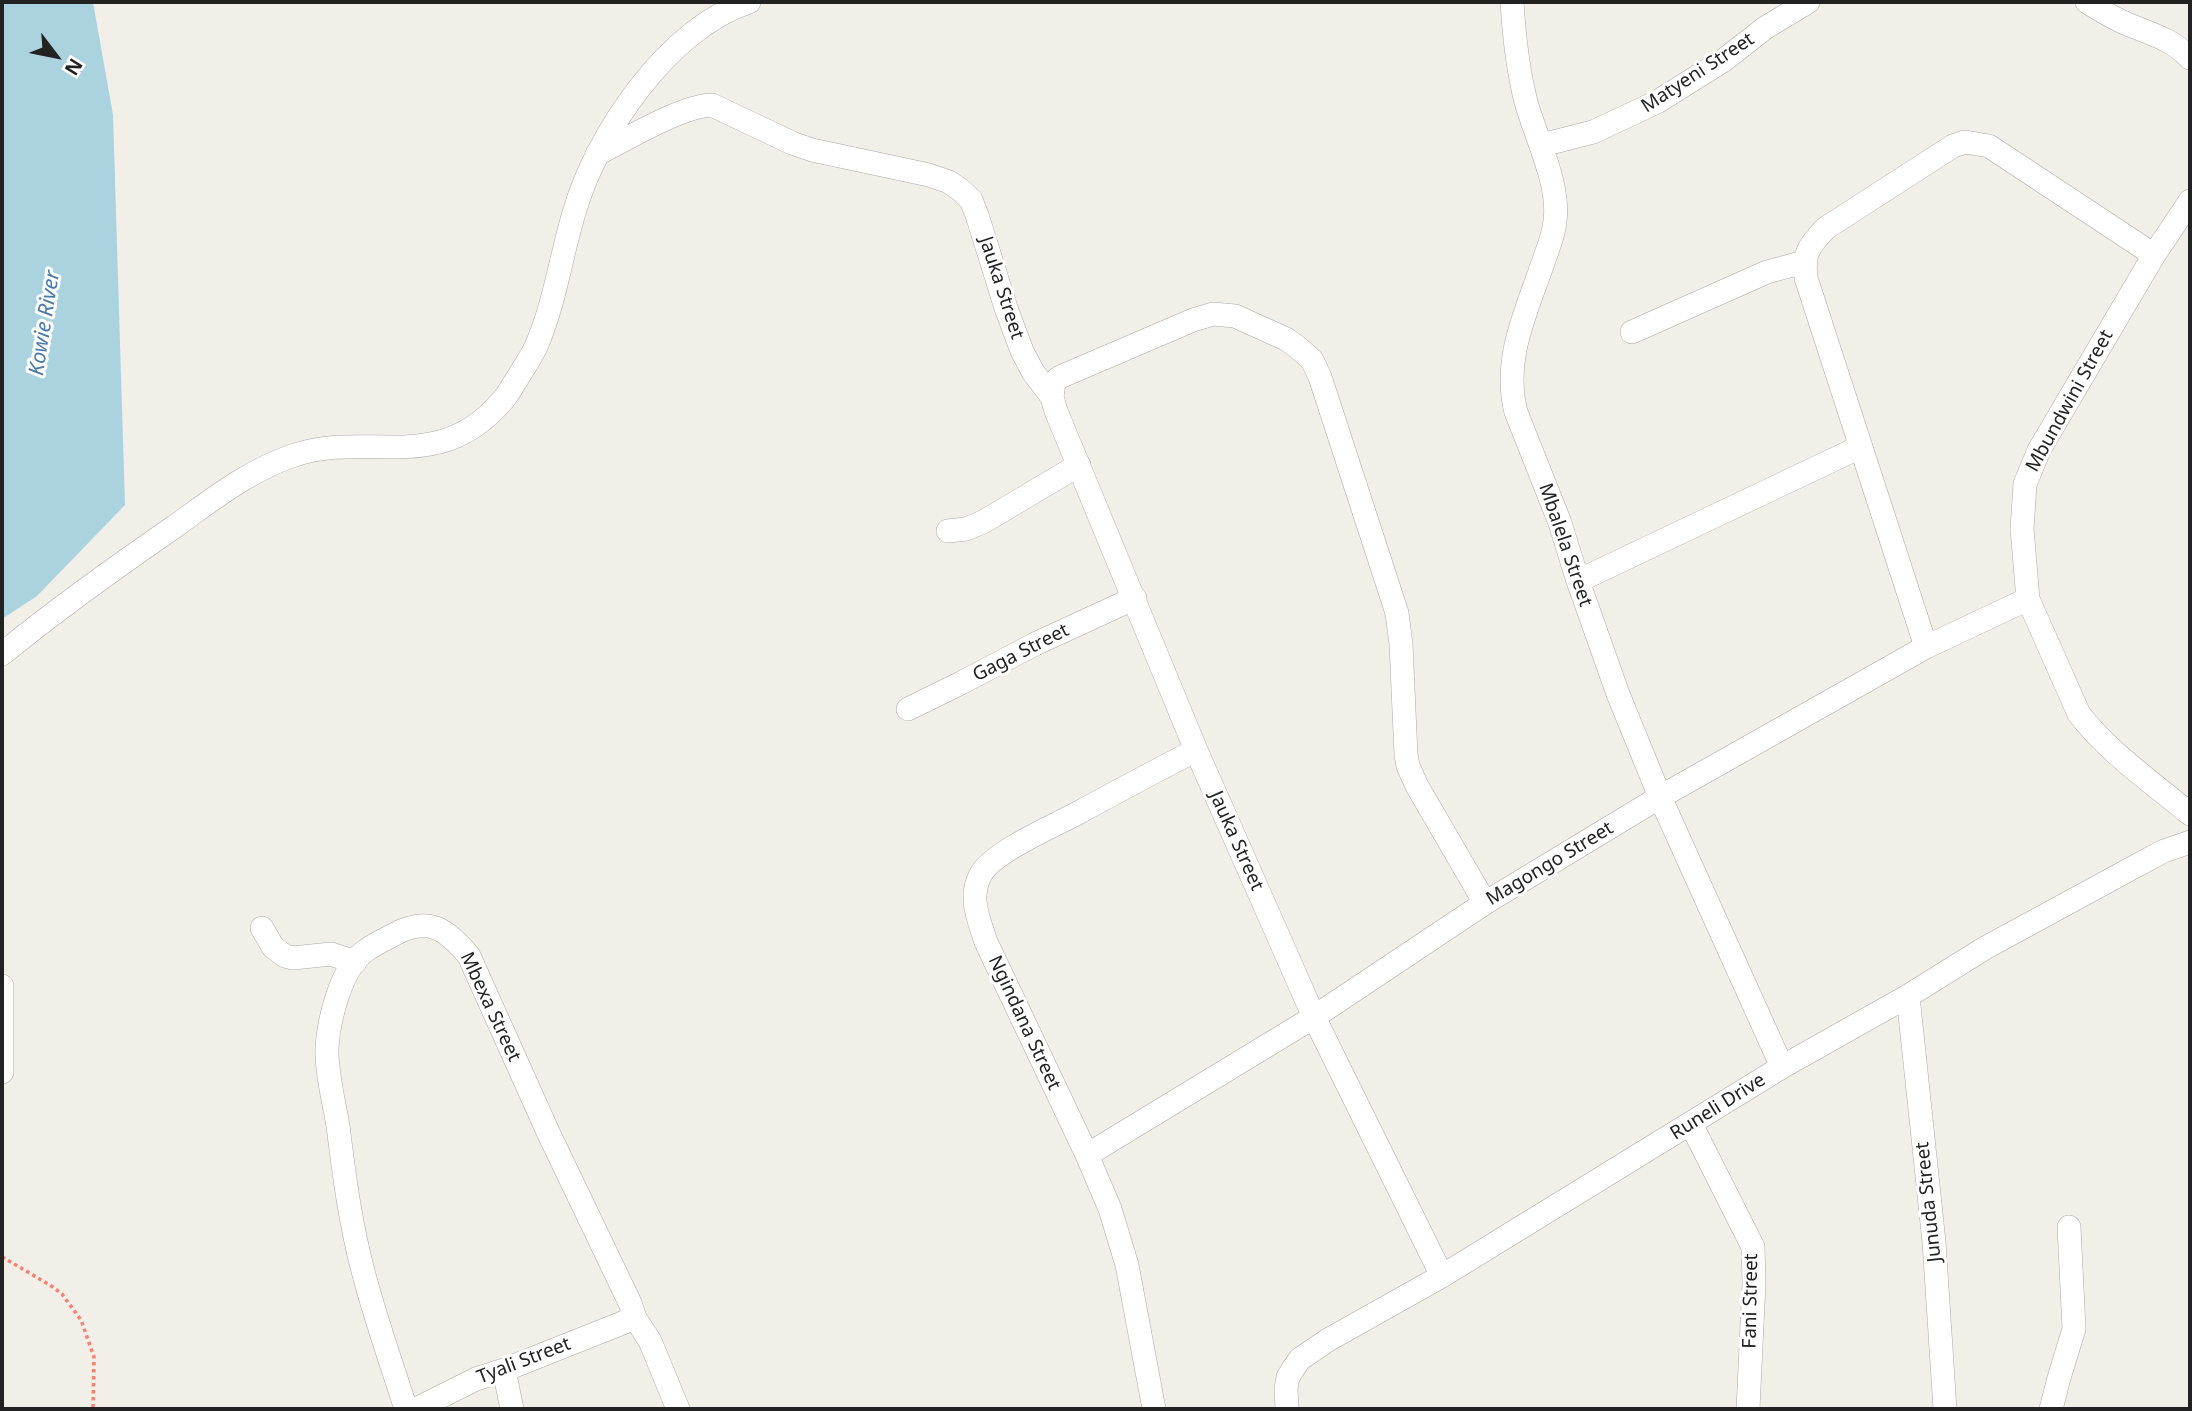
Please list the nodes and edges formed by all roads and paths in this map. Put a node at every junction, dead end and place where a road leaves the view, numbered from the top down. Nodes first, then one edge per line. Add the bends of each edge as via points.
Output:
1 (748, 2) edge
2 (1512, 2) edge
3 (1808, 2) edge
4 (2087, 2) edge
5 (2190, 58) edge
6 (1542, 145) junction
7 (597, 153) junction
8 (2190, 201) edge
9 (2154, 255) junction
10 (1804, 262) junction
11 (1632, 332) dead end
12 (1052, 397) junction
13 (1860, 447) junction
14 (1079, 464) junction
15 (948, 531) dead end
16 (1578, 581) junction
17 (1135, 598) junction
18 (2028, 599) junction
19 (1926, 647) junction
20 (2, 654) edge
21 (908, 709) dead end
22 (1196, 750) junction
23 (1660, 797) junction
24 (2190, 814) edge
25 (2190, 842) edge
26 (1485, 903) junction
27 (262, 928) dead end
28 (355, 962) junction
29 (2, 986) edge
30 (1908, 996) junction
31 (1314, 1017) junction
32 (1782, 1067) junction
33 (2, 1072) edge
34 (1691, 1124) junction
35 (1087, 1155) junction
36 (2069, 1227) dead end
37 (2, 1257) edge
38 (1442, 1276) junction
39 (635, 1318) junction
40 (504, 1370) junction
41 (93, 1409) edge
42 (407, 1409) edge
43 (416, 1409) edge
44 (512, 1409) edge
45 (678, 1409) edge
46 (1154, 1409) edge
47 (1287, 1409) edge
48 (1748, 1409) edge
49 (1945, 1409) edge
50 (2051, 1409) edge

1 - 7 street via 696,32 646,78
2 - 6 street, Mbalela Street via 1520,74
3 - 6 street, Matyeni Street via 1657,102 1593,132
4 - 5 street via 2176,44
6 - 16 street, Mbalela Street via 1556,221 1514,347 1511,393
7 - 12 street, Jauka Street via 680,113 712,105 812,150 949,182 971,200 1022,351
7 - 20 street via 576,205 537,344 492,412 443,442 404,448 325,447 260,468
8 - 9 street, Mbundwini Street
9 - 10 street via 1989,146 1965,142 1826,228
9 - 18 street, Mbundwini Street via 2028,476 2022,500
10 - 11 street via 1767,272
10 - 13 street
12 - 14 street, Jauka Street
12 - 26 street via 1054,382 1060,377 1213,314 1235,316 1286,339 1312,360 1396,613 1408,766
13 - 16 street
13 - 19 street
14 - 15 street via 983,522
14 - 17 street, Jauka Street
16 - 23 street, Mbalela Street
17 - 21 street, Gaga Street
17 - 22 street, Jauka Street
18 - 19 street, Magongo Street
18 - 24 street, Mbundwini Street via 2090,729
19 - 23 street, Magongo Street
22 - 31 street, Jauka Street
22 - 35 street, Ngindana Street via 993,860 976,886 975,909 986,942
23 - 26 street, Magongo Street
23 - 32 street, Mbalela Street
25 - 30 street, Runeli Drive via 2164,851 1985,948
26 - 31 street, Magongo Street
27 - 28 street via 273,947 285,956 331,954
28 - 39 street, Mbexa Street via 364,951 400,932 429,925 446,932 469,956
28 - 42 street, Mbexa Street via 330,1019 327,1051 353,1229 370,1298
29 - 33 street
30 - 32 street, Runeli Drive
30 - 49 street, Junuda Street via 1934,1242
31 - 35 street, Magongo Street
31 - 38 street, Jauka Street
32 - 34 street, Runeli Drive
34 - 38 street, Runeli Drive
34 - 48 street, Fani Street via 1753,1247
35 - 46 street, Ngindana Street via 1121,1244
36 - 50 street via 2074,1329
37 - 41 path via 62,1294 81,1320 94,1357
38 - 47 street, Runeli Drive via 1300,1359 1288,1377
39 - 40 street, Tyali Street
39 - 45 street, Mbexa Street via 650,1341
40 - 43 street, Tyali Street
40 - 44 street

